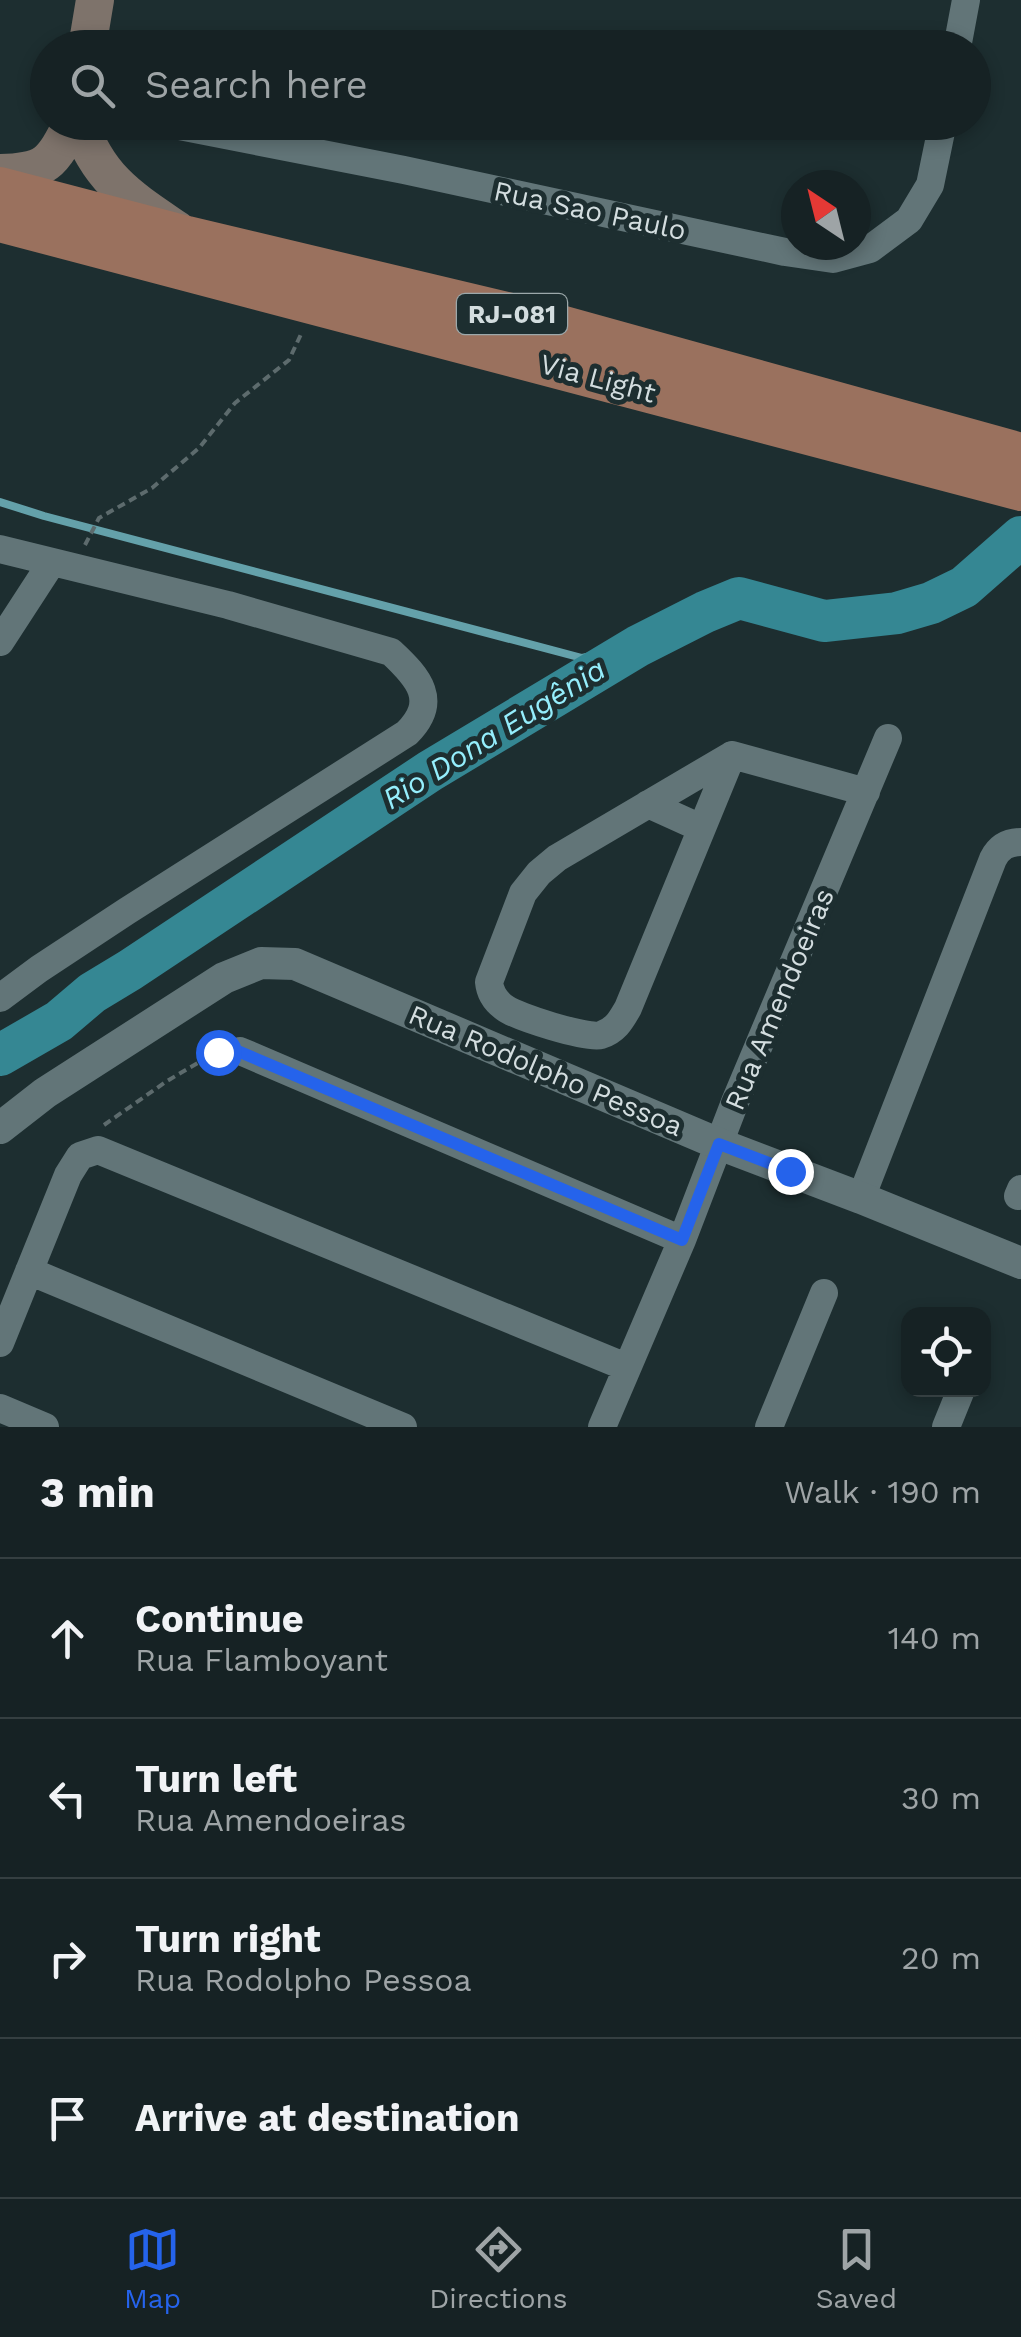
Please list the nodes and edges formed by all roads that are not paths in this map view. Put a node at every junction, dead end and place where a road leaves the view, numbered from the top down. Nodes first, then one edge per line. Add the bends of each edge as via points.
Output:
1 (95, 0) edge
2 (966, 0) edge
3 (90, 30) edge
4 (960, 30) edge
5 (65, 140) edge
6 (85, 140) edge
7 (252, 140) edge
8 (939, 140) edge
9 (0, 172) edge
10 (0, 188) edge
11 (0, 221) edge
12 (187, 237) junction
13 (1014, 476) edge
14 (0, 549) edge
15 (52, 562) junction
16 (0, 642) edge
17 (888, 738) dead end
18 (732, 755) junction
19 (866, 792) junction
20 (648, 804) junction
21 (701, 828) junction
22 (1014, 843) edge
23 (0, 998) edge
24 (240, 1052) road end
25 (0, 1128) edge
26 (719, 1144) junction
27 (861, 1198) junction
28 (682, 1240) junction
29 (1021, 1263) edge
30 (29, 1271) junction
31 (824, 1292) dead end
32 (0, 1343) edge
33 (626, 1367) junction
34 (958, 1397) edge
35 (0, 1408) edge
36 (45, 1427) edge
37 (403, 1427) edge
38 (602, 1427) edge
39 (770, 1427) edge
40 (946, 1427) edge

1 - 3 main road
2 - 4 street
5 - 9 main road via 42,166
6 - 12 main road via 107,176
7 - 8 street, Rua Sao Paulo via 833,259 870,248 908,220 930,185
10 - 12 main road, Via Light / RJ-081
11 - 13 main road, Via Light / RJ-081
12 - 13 main road, Via Light / RJ-081 via 553,324
14 - 15 street
15 - 16 street
15 - 23 street via 391,652 422,688 424,704 422,719 408,733
17 - 19 street, Rua Amendoeiras
18 - 19 street
18 - 20 street
18 - 21 street
19 - 26 street, Rua Amendoeiras
20 - 21 street
20 - 21 street via 557,858 524,893 489,982 506,1009 587,1036 618,1026
22 - 27 street via 993,859
24 - 28 street
25 - 26 street, Rua Rodolpho Pessoa via 224,978 261,963 295,964
26 - 27 street, Rua Rodolpho Pessoa
26 - 28 street, Rua Amendoeiras
27 - 29 street, Rua Rodolpho Pessoa
28 - 33 street, Rua Amendoeiras
30 - 32 street
30 - 33 street via 74,1165 98,1150
30 - 37 street
31 - 39 street
33 - 38 street, Rua Amendoeiras
34 - 40 street
35 - 36 street

